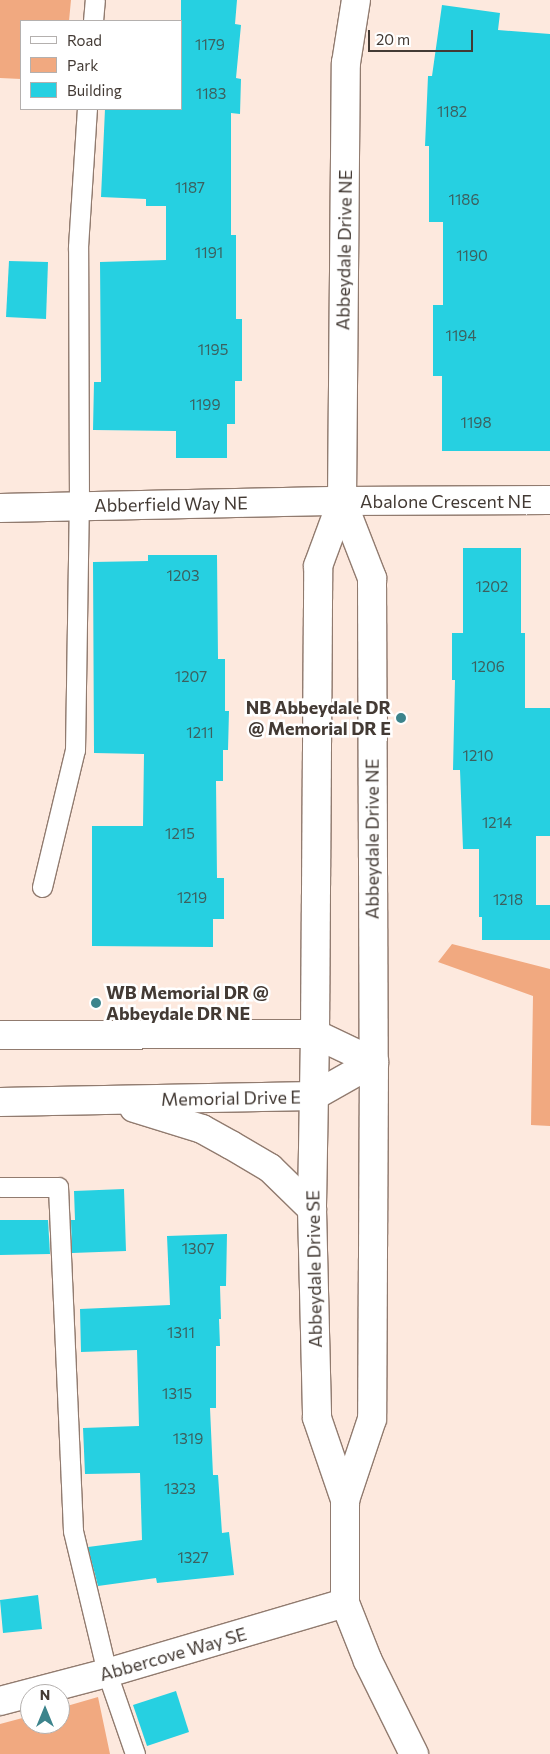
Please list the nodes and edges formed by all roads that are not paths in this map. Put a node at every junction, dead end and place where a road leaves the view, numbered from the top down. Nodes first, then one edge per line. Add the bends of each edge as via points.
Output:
1 (95, 0) edge
2 (356, 0) edge
3 (93, 20) edge
4 (87, 110) edge
5 (550, 500) edge
6 (342, 501) junction
7 (78, 505) junction
8 (0, 508) edge
9 (42, 887) dead end
10 (314, 1034) junction
11 (0, 1035) edge
12 (374, 1062) junction
13 (314, 1096) junction
14 (0, 1102) edge
15 (111, 1102) junction
16 (0, 1187) edge
17 (312, 1209) junction
18 (345, 1500) junction
19 (346, 1603) junction
20 (107, 1673) junction
21 (0, 1701) edge
22 (135, 1754) edge
23 (414, 1754) edge

1 - 3 lane
2 - 6 street, Abbeydale Drive NE via 346,63
4 - 7 lane via 78,247
5 - 6 street, Abalone Crescent NE
6 - 7 street, Abberfield Way NE
6 - 10 street, Abbeydale Drive NE via 318,566
6 - 12 street, Abbeydale Drive NE via 372,578
7 - 8 street, Abberfield Way NE
7 - 9 lane via 75,750
10 - 11 street
10 - 12 street
10 - 13 street, Abbeydale Drive SE
12 - 13 street, Memorial Drive E
12 - 18 street, Abbeydale Drive SE via 372,1419
13 - 15 street, Memorial Drive E
13 - 17 street, Abbeydale Drive SE
14 - 15 street, Memorial Drive E
15 - 17 street via 202,1129 270,1168
16 - 20 lane via 58,1187 73,1531
17 - 18 street, Abbeydale Drive SE via 317,1418
18 - 19 street, Abbeydale Drive SE
19 - 20 street, Abbercove Way SE
19 - 23 street, Abbeydale Drive SE via 368,1661
20 - 21 street, Abbercove Way SE
20 - 22 lane

